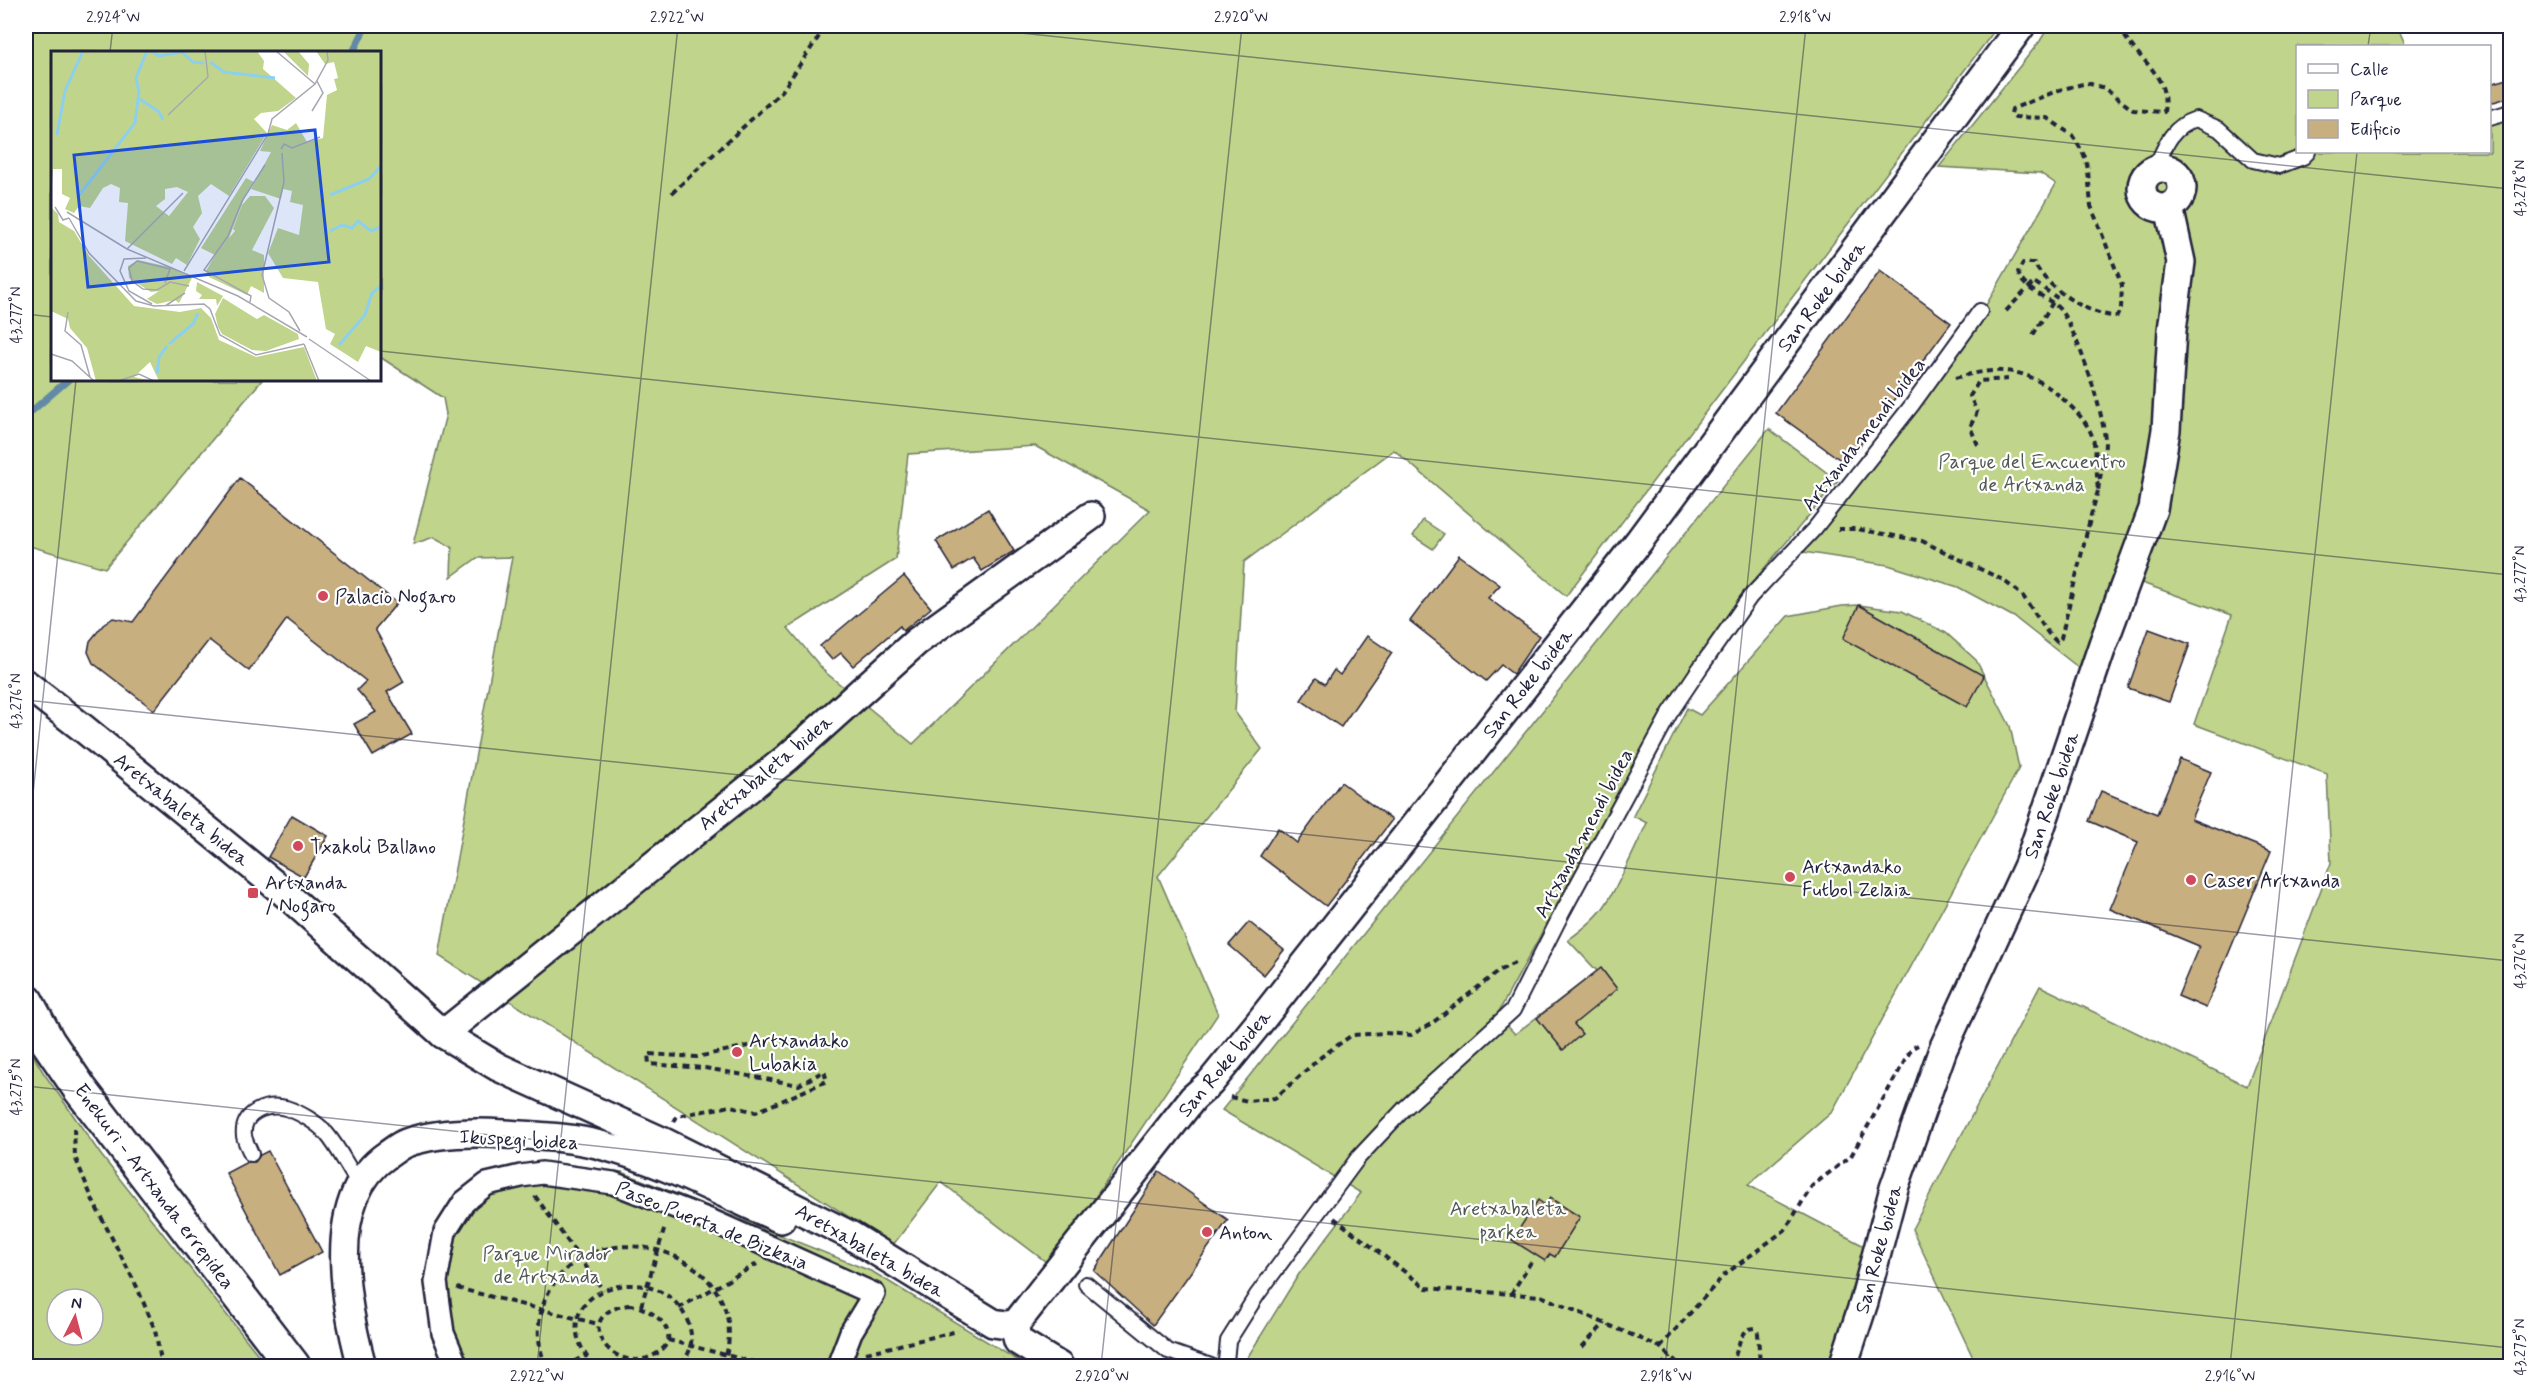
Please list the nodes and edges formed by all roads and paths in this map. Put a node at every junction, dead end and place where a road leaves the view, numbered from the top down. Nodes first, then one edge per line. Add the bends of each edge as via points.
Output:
1 (735, 26) edge
2 (751, 26) edge
3 (826, 26) edge
4 (2020, 26) edge
5 (2120, 26) edge
6 (2511, 112) edge
7 (2491, 118) edge
8 (2307, 153) edge
9 (2155, 169) joint
10 (672, 193) dead end
11 (1980, 311) dead end
12 (2006, 311) dead end
13 (2033, 335) dead end
14 (2008, 379) dead end
15 (1929, 381) junction
16 (1978, 445) dead end
17 (2098, 491) junction
18 (1091, 516) dead end
19 (1815, 528) junction
20 (26, 684) edge
21 (1540, 957) junction
22 (26, 1001) edge
23 (443, 1034) junction
24 (766, 1042) dead end
25 (1943, 1049) junction
26 (1210, 1083) junction
27 (677, 1116) dead end
28 (73, 1117) dead end
29 (251, 1154) dead end
30 (521, 1176) junction
31 (359, 1184) junction
32 (672, 1205) junction
33 (1321, 1208) junction
34 (780, 1251) junction
35 (658, 1252) junction
36 (580, 1257) junction
37 (896, 1261) junction
38 (1531, 1262) dead end
39 (436, 1282) junction
40 (1086, 1284) dead end
41 (647, 1287) junction
42 (714, 1288) junction
43 (603, 1290) junction
44 (1510, 1294) junction
45 (641, 1306) junction
46 (679, 1308) junction
47 (541, 1309) junction
48 (576, 1318) junction
49 (1605, 1323) junction
50 (598, 1324) junction
51 (1004, 1324) junction
52 (668, 1341) junction
53 (692, 1347) junction
54 (1582, 1347) dead end
55 (1660, 1347) junction
56 (585, 1356) junction
57 (727, 1356) junction
58 (1670, 1356) junction
59 (626, 1359) junction
60 (839, 1364) edge
61 (162, 1366) edge
62 (293, 1366) edge
63 (362, 1366) edge
64 (457, 1366) edge
65 (546, 1366) edge
66 (565, 1366) edge
67 (594, 1366) edge
68 (624, 1366) edge
69 (679, 1366) edge
70 (723, 1366) edge
71 (769, 1366) edge
72 (1059, 1366) edge
73 (1211, 1366) edge
74 (1230, 1366) edge
75 (1661, 1366) edge
76 (1681, 1366) edge
77 (1732, 1366) edge
78 (1760, 1366) edge
79 (1844, 1366) edge

1 - 2 path
3 - 10 path via 782,91
4 - 26 street, San Roke bidea via 1640,541
5 - 17 path via 2163,85 2164,112 2133,110 2104,88 2087,83 2040,97 2012,109 2011,114 2047,118 2076,140 2086,159 2093,213 2122,285 2121,308 2117,316 2108,316 2063,294 2048,283 2034,263 2023,263 2018,272 2024,283 2060,309 2080,353 2105,441
6 - 7 lane
8 - 9 lane, San Roke bidea via 2279,166 2253,160 2219,129 2196,119 2182,123
9 - 25 street, San Roke bidea via 2144,179 2142,192 2155,207 2169,207 2181,262 2166,430 2153,509 2028,865
11 - 15 lane, Artxandamendi bidea
12 - 13 path, bridge via 2034,282 2056,297
14 - 16 path via 1978,381 1970,396 1977,412 1970,427
15 - 17 path via 2010,370 2042,382 2081,417 2091,433
15 - 19 lane, Artxandamendi bidea
17 - 19 path via 2057,642 2023,596 2003,580 1922,541 1857,529
18 - 23 street, Aretxabaleta bidea via 916,642 787,758
19 - 21 lane, Artxandamendi bidea via 1750,597 1670,713
20 - 23 street, Aretxabaleta bidea via 280,889
21 - 26 path via 1500,969 1431,1024 1411,1035 1352,1035 1275,1098 1235,1099
21 - 33 lane, Artxandamendi bidea via 1514,1010 1405,1108 1358,1158
22 - 62 street, Enekuri - Artxanda errepidea via 80,1089
23 - 37 street, Aretxabaleta bidea via 498,1066 664,1142 850,1234
24 - 27 path via 697,1057 648,1054 649,1064 705,1068 799,1085 824,1071 827,1081 756,1112 731,1106
25 - 55 path via 1923,1044 1912,1048 1851,1156 1812,1186 1785,1230 1724,1275
25 - 79 street, San Roke bidea via 1894,1188
26 - 51 street, San Roke bidea via 1193,1098
28 - 61 path via 75,1157 137,1287
29 - 31 lane via 244,1136 250,1114 266,1107 286,1108 326,1132
30 - 32 street, Paseo Puerta de Bizkaia via 542,1173 613,1183
30 - 36 path
30 - 39 street, Paseo Puerta de Bizkaia via 487,1184 464,1202 445,1232
31 - 37 street, Ikuspegi bidea via 376,1162 405,1143 484,1133 569,1139 649,1161 872,1260
31 - 63 street, Ikuspegi bidea via 349,1212 345,1261 350,1321
32 - 34 street, Paseo Puerta de Bizkaia
32 - 35 path
33 - 44 path via 1426,1288
33 - 74 lane, Artxandamendi bidea via 1228,1341 1226,1361
34 - 42 path
34 - 60 street, Paseo Puerta de Bizkaia via 874,1294 851,1332
35 - 36 path via 632,1246 605,1248
35 - 41 path
35 - 42 path via 680,1258 700,1270
36 - 43 path
36 - 47 path via 549,1289
37 - 51 street, Aretxabaleta bidea
38 - 44 path
39 - 47 path
39 - 64 street, Paseo Puerta de Bizkaia via 443,1333
40 - 73 lane via 1168,1351
41 - 43 path via 619,1285
41 - 45 path
41 - 46 path
42 - 46 path
42 - 57 path via 725,1309
43 - 48 path via 583,1306
44 - 49 path via 1541,1296
45 - 50 path via 619,1306 602,1316
45 - 52 path via 663,1322
46 - 53 path via 688,1321
47 - 48 path
47 - 65 path via 538,1331
48 - 50 path
48 - 56 path via 575,1332
49 - 54 path
49 - 55 path
50 - 59 path via 602,1342
51 - 60 path via 862,1353
51 - 72 street, Aretxabaleta bidea via 1018,1341
52 - 53 path
52 - 59 path via 655,1355
53 - 57 path
53 - 69 path
55 - 58 path
56 - 66 path
56 - 67 path
57 - 70 path
57 - 71 path
58 - 75 path
58 - 76 path
59 - 68 path
77 - 78 path via 1741,1337 1755,1328

